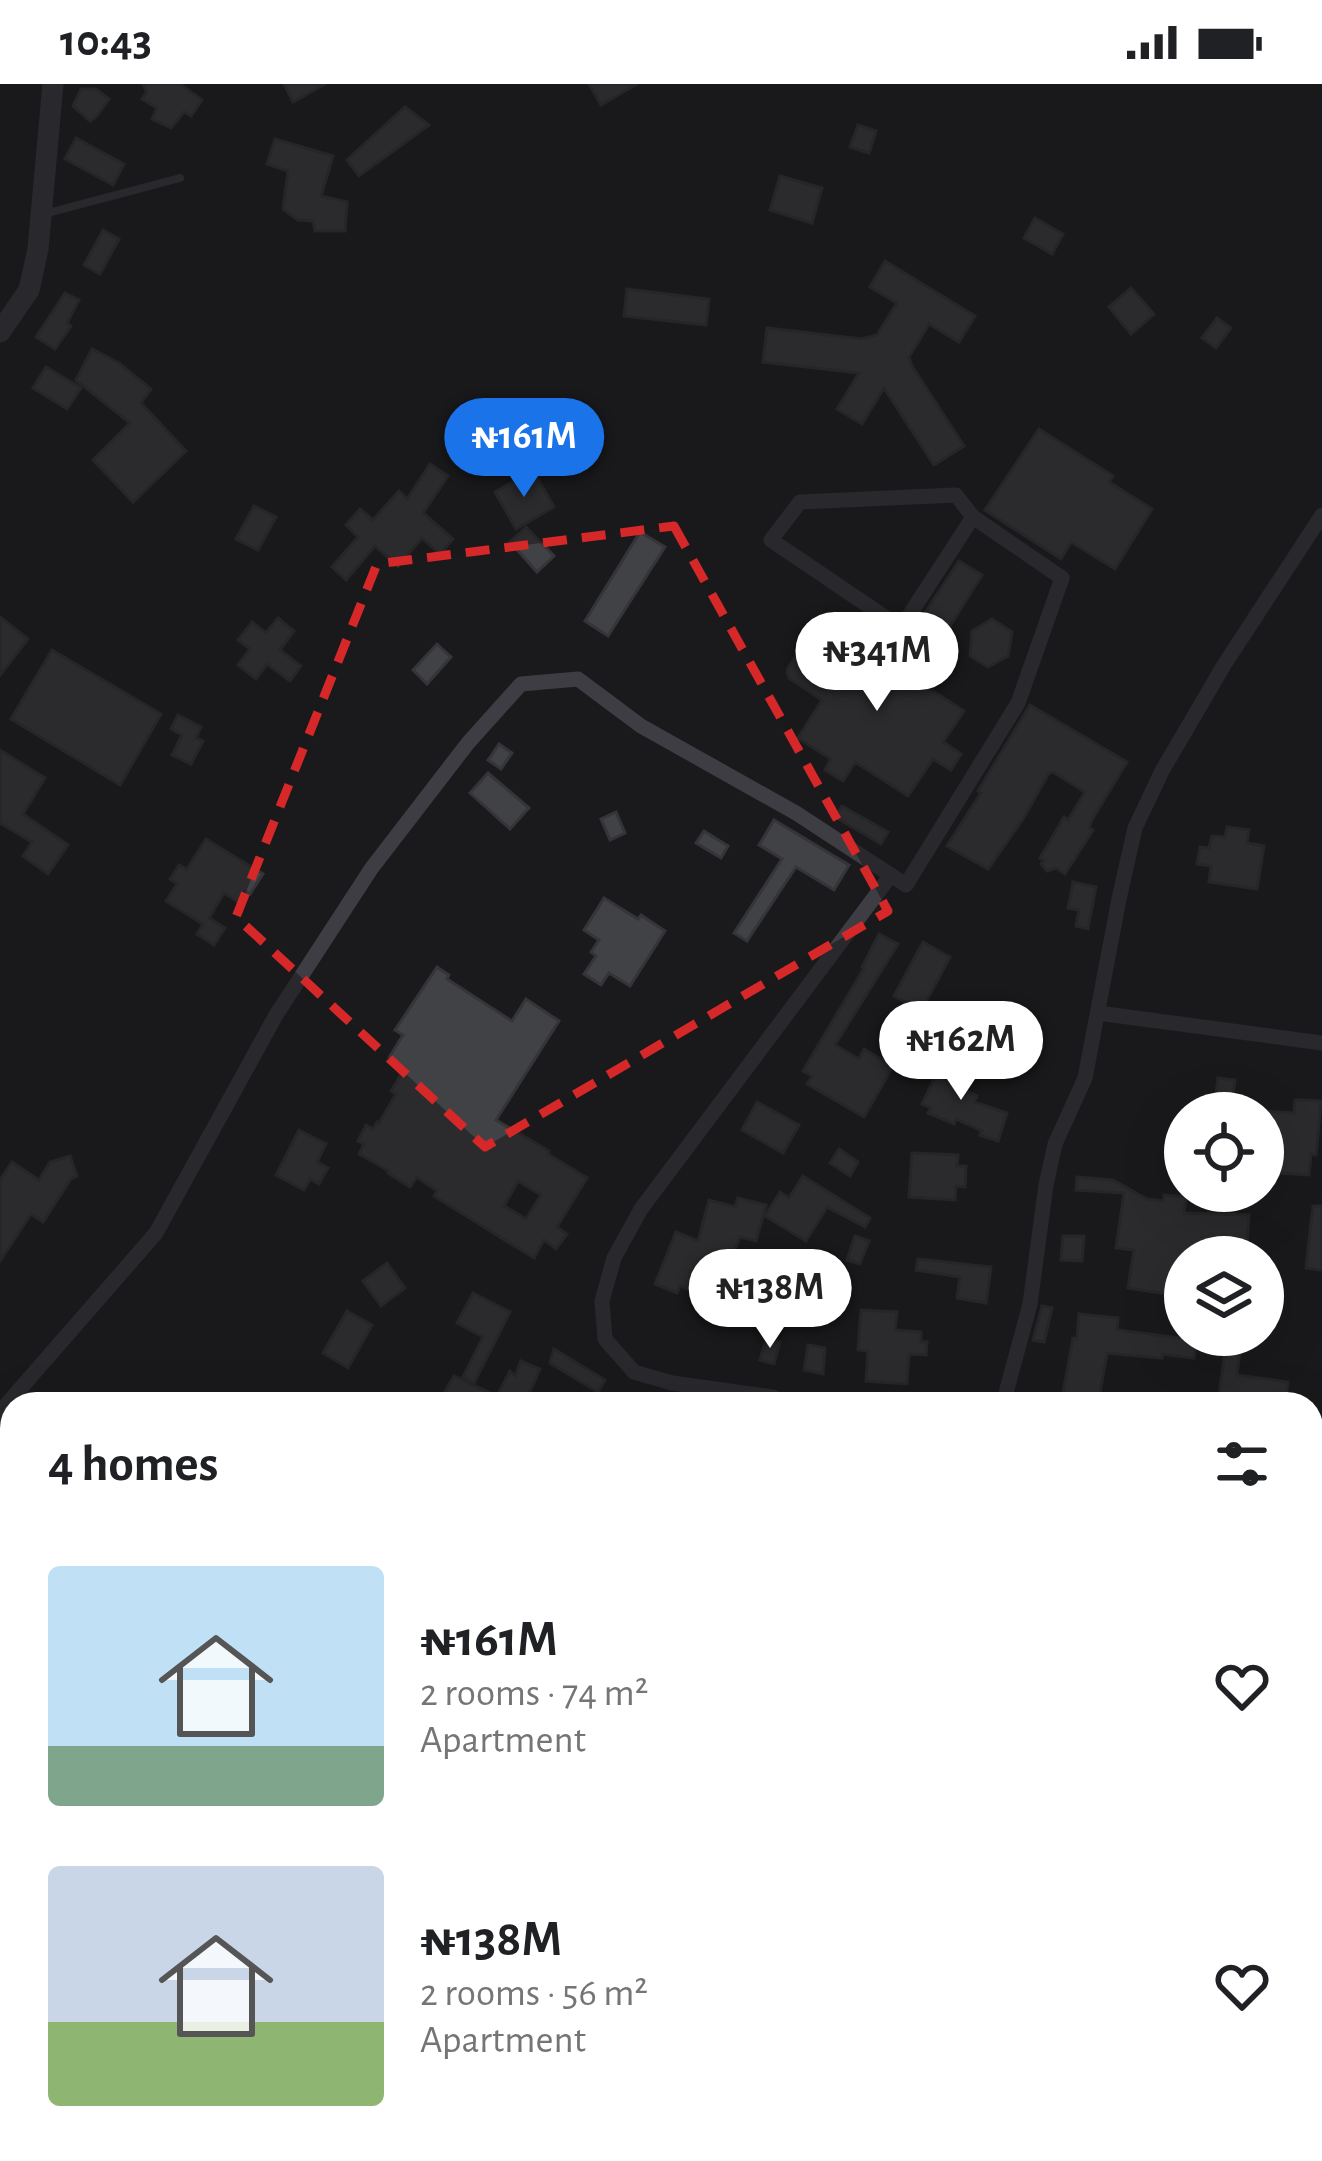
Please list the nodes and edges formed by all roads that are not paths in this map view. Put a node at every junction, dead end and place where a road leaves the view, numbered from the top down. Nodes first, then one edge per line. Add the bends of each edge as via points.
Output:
1 (53, 84) edge
2 (180, 178) dead end
3 (43, 214) junction
4 (0, 332) edge
5 (1322, 515) edge
6 (973, 517) junction
7 (891, 875) junction
8 (1097, 1012) junction
9 (1322, 1043) edge
10 (17, 1392) edge
11 (737, 1392) edge
12 (1006, 1392) edge

1 - 3 street
2 - 3 lane
3 - 4 street via 28,290
5 - 8 street via 1162,770 1136,828
6 - 6 street via 901,628 771,540 800,502 956,495
6 - 7 street via 1062,578 1018,704 906,885
7 - 10 street via 641,726 578,679 521,684 371,868 276,1015 156,1232
7 - 11 street via 641,1209 614,1258 602,1301 604,1339 634,1372
8 - 9 street
8 - 12 street via 1085,1078 1054,1144 1030,1304

